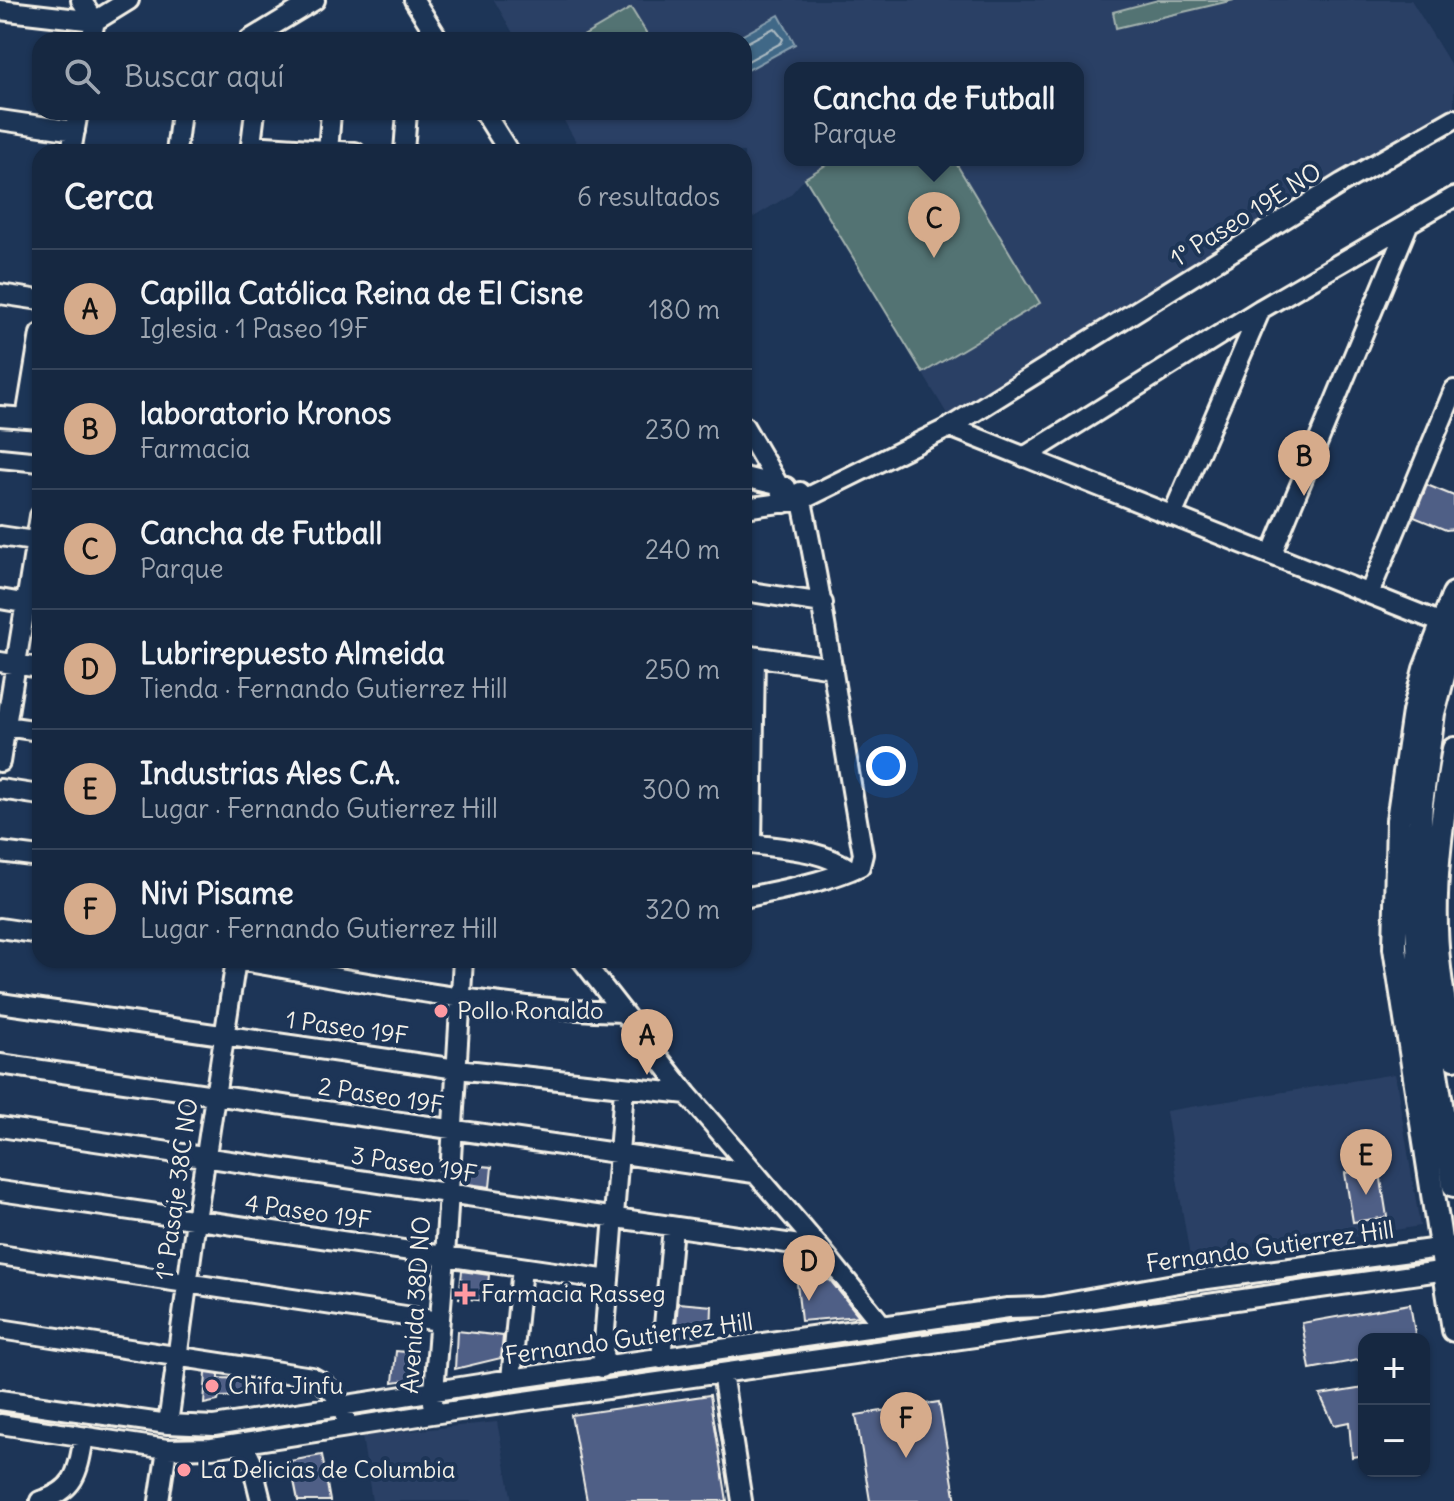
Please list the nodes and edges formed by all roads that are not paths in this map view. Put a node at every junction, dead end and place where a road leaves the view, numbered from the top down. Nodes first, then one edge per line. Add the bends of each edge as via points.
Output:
1 (81, 0) edge
2 (129, 0) edge
3 (315, 0) edge
4 (414, 0) edge
5 (0, 10) edge
6 (95, 21) junction
7 (93, 32) edge
8 (262, 32) edge
9 (434, 32) edge
10 (1454, 119) edge
11 (0, 120) edge
12 (77, 120) edge
13 (180, 120) edge
14 (254, 120) edge
15 (330, 120) edge
16 (406, 120) edge
17 (489, 120) edge
18 (75, 131) junction
19 (73, 144) edge
20 (177, 144) edge
21 (251, 144) edge
22 (329, 144) edge
23 (405, 144) edge
24 (504, 144) edge
25 (1454, 197) edge
26 (1408, 225) junction
27 (0, 294) edge
28 (32, 299) edge
29 (1261, 309) junction
30 (1454, 390) edge
31 (0, 416) edge
32 (32, 419) edge
33 (950, 427) junction
34 (752, 436) edge
35 (1024, 457) junction
36 (0, 458) edge
37 (32, 461) edge
38 (752, 480) edge
39 (796, 494) junction
40 (752, 506) edge
41 (1172, 516) junction
42 (32, 531) edge
43 (0, 536) edge
44 (1271, 555) junction
45 (752, 592) edge
46 (1369, 594) junction
47 (1454, 594) edge
48 (0, 599) edge
49 (823, 603) junction
50 (32, 604) edge
51 (1448, 630) edge
52 (752, 656) edge
53 (8, 663) edge
54 (32, 667) edge
55 (833, 668) junction
56 (1433, 713) junction
57 (5, 726) junction
58 (32, 730) edge
59 (1454, 749) edge
60 (0, 762) edge
61 (1406, 767) junction
62 (0, 789) edge
63 (32, 794) edge
64 (752, 844) edge
65 (0, 852) edge
66 (32, 856) edge
67 (851, 870) junction
68 (1426, 895) junction
69 (752, 896) edge
70 (0, 928) edge
71 (32, 933) edge
72 (236, 968) edge
73 (284, 968) edge
74 (463, 968) edge
75 (588, 968) edge
76 (461, 998) junction
77 (0, 1003) edge
78 (623, 1012) junction
79 (224, 1035) junction
80 (1454, 1058) edge
81 (0, 1064) edge
82 (457, 1069) junction
83 (624, 1089) junction
84 (687, 1094) junction
85 (215, 1095) junction
86 (0, 1127) edge
87 (453, 1131) junction
88 (620, 1155) junction
89 (205, 1157) junction
90 (754, 1173) junction
91 (1430, 1178) junction
92 (1454, 1185) edge
93 (0, 1191) edge
94 (1454, 1193) edge
95 (449, 1195) junction
96 (615, 1218) junction
97 (196, 1220) junction
98 (673, 1227) junction
99 (1448, 1247) edge
100 (820, 1248) junction
101 (0, 1255) edge
102 (445, 1257) junction
103 (522, 1268) junction
104 (1449, 1270) edge
105 (609, 1280) junction
106 (188, 1283) junction
107 (439, 1321) junction
108 (883, 1326) junction
109 (0, 1329) edge
110 (1454, 1329) edge
111 (177, 1355) junction
112 (661, 1359) junction
113 (602, 1368) junction
114 (722, 1373) junction
115 (511, 1379) junction
116 (433, 1393) junction
117 (0, 1400) edge
118 (343, 1408) junction
119 (432, 1414) junction
120 (0, 1424) edge
121 (168, 1424) junction
122 (347, 1428) junction
123 (84, 1437) junction
124 (243, 1443) junction
125 (167, 1449) junction
126 (40, 1501) edge
127 (159, 1501) edge
128 (261, 1501) edge
129 (742, 1501) edge

1 - 6 street
2 - 6 street
3 - 8 street
4 - 9 street
5 - 6 street
6 - 7 street
10 - 33 street, 1° Paseo 19E NO
11 - 18 street
12 - 18 street
13 - 20 street
14 - 21 street
15 - 22 street
16 - 23 street
17 - 24 street
18 - 19 street
25 - 26 street
26 - 29 street
26 - 44 street
27 - 28 street
29 - 35 street
29 - 41 street
30 - 46 street
31 - 32 street
33 - 35 street
33 - 39 street, 1° Paseo 19E NO
34 - 39 street
35 - 41 street
36 - 37 street
38 - 39 street
39 - 40 street, 1° Paseo 19E NO
39 - 49 street
41 - 44 street
42 - 43 street
44 - 46 street
45 - 49 street
46 - 51 street
47 - 51 main road
48 - 50 street
49 - 55 street
50 - 53 street
51 - 56 main road
51 - 61 main road via 1420,690
52 - 55 street
53 - 54 street
53 - 57 street
55 - 67 street via 863,854 860,866
56 - 61 main road
56 - 68 main road via 1421,804
57 - 58 street
57 - 60 street
59 - 68 main road
61 - 91 main road via 1398,820 1395,948
62 - 63 street
64 - 67 street via 832,857
65 - 66 street
67 - 69 street
68 - 80 main road
68 - 92 main road via 1419,967
70 - 71 street
72 - 79 street, 1° Pasaje 38C NO
73 - 76 street
74 - 76 street, Avenida 38D NO
75 - 78 street
76 - 78 street
76 - 82 street, Avenida 38D NO
77 - 79 street, 1 Paseo 19F
78 - 84 street
79 - 82 street, 1 Paseo 19F
79 - 85 street, 1° Pasaje 38C NO
81 - 85 street, 2 Paseo 19F
82 - 83 street, 1 Paseo 19F
82 - 87 street, Avenida 38D NO
83 - 84 street, 1 Paseo 19F
83 - 88 street
84 - 90 street
85 - 87 street, 2 Paseo 19F
85 - 89 street, 1° Pasaje 38C NO
86 - 89 street, 3 Paseo 19F
87 - 88 street, 2 Paseo 19F
87 - 95 street, Avenida 38D NO
88 - 90 street, 2 Paseo 19F
88 - 96 street
89 - 95 street, 3 Paseo 19F
89 - 97 street, 1° Pasaje 38C NO
90 - 100 street
91 - 94 main road
91 - 99 main road
93 - 97 street, 4 Paseo 19F
95 - 96 street, 3 Paseo 19F
95 - 102 street, Avenida 38D NO
96 - 98 street, 3 Paseo 19F
96 - 105 street
97 - 102 street, 4 Paseo 19F
97 - 106 street, 1° Pasaje 38C NO
98 - 100 street, 3 Paseo 19F
98 - 112 street
99 - 104 main road
99 - 108 street, Fernando Gutierrez Hill
100 - 108 street
101 - 106 street
102 - 103 street, 4 Paseo 19F
102 - 107 street, Avenida 38D NO
103 - 105 street, 4 Paseo 19F
103 - 115 street
104 - 110 main road
104 - 114 street, Fernando Gutierrez Hill
105 - 113 street
106 - 107 street
106 - 111 street, 1° Pasaje 38C NO
107 - 116 street, Avenida 38D NO
108 - 112 street, Fernando Gutierrez Hill
109 - 111 street
111 - 118 street via 312,1377 331,1390
111 - 121 street, 1° Pasaje 38C NO
112 - 113 street, Fernando Gutierrez Hill
113 - 115 street, Fernando Gutierrez Hill
114 - 119 street, Fernando Gutierrez Hill
114 - 129 street
115 - 116 street, Fernando Gutierrez Hill
116 - 118 street, Fernando Gutierrez Hill
116 - 119 street, Avenida 38D NO
117 - 121 street, Fernando Gutierrez Hill
118 - 121 street, Fernando Gutierrez Hill via 214,1426
118 - 122 street
119 - 122 street, Fernando Gutierrez Hill
120 - 123 street, Fernando Gutierrez Hill
122 - 124 street, Fernando Gutierrez Hill
123 - 125 street, Fernando Gutierrez Hill
123 - 126 street via 70,1486
124 - 125 street, Fernando Gutierrez Hill
124 - 128 street
125 - 127 street

